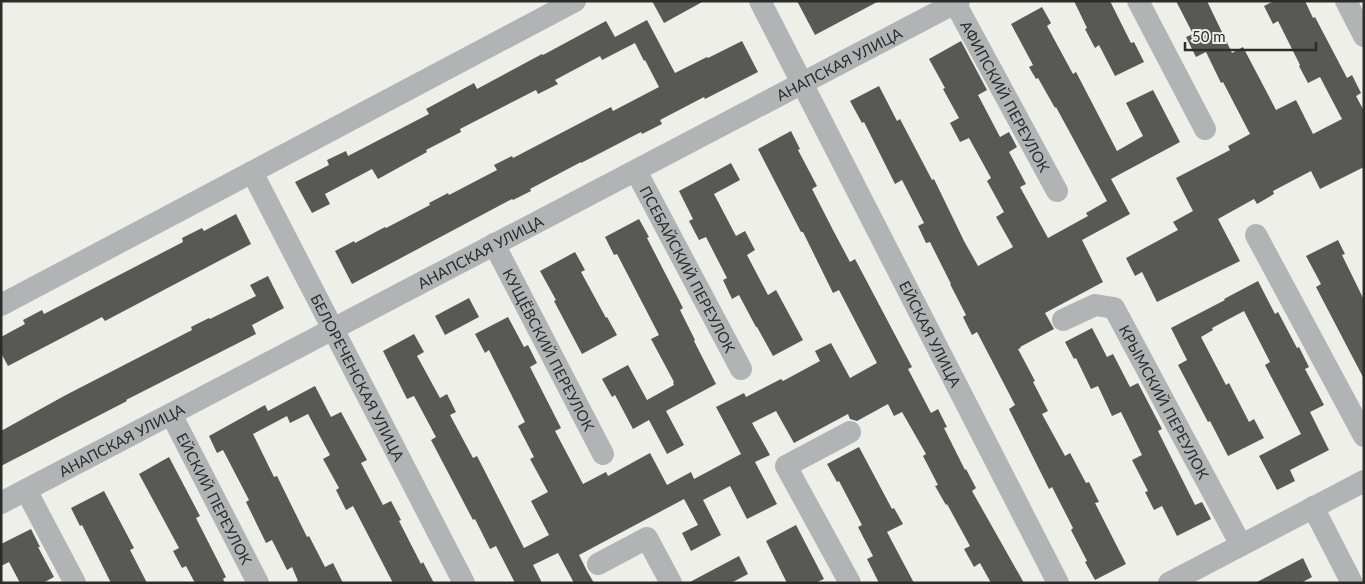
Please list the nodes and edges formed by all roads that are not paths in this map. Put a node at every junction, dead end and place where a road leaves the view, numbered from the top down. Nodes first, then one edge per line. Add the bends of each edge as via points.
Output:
1 (575, 1) edge
2 (760, 1) edge
3 (1138, 1) edge
4 (1346, 1) edge
5 (957, 2) edge
6 (1364, 36) edge
7 (802, 84) junction
8 (1205, 129) dead end
9 (636, 171) junction
10 (252, 172) junction
11 (1057, 191) dead end
12 (1256, 235) dead end
13 (494, 244) junction
14 (1, 305) edge
15 (1063, 320) dead end
16 (333, 328) junction
17 (740, 369) dead end
18 (171, 414) junction
19 (850, 432) dead end
20 (1364, 436) edge
21 (603, 454) dead end
22 (1364, 481) edge
23 (26, 490) junction
24 (1, 503) edge
25 (1313, 507) junction
26 (1240, 545) junction
27 (598, 564) dead end
28 (75, 583) edge
29 (258, 583) edge
30 (464, 583) edge
31 (670, 583) edge
32 (850, 583) edge
33 (1058, 583) edge
34 (1169, 583) edge
35 (1352, 583) edge

1 - 10 street
2 - 7 street, ЕЙСКАЯ УЛИЦА
3 - 8 street
4 - 6 street
5 - 7 street, АНАПСКАЯ УЛИЦА
5 - 11 street, АФИПСКИЙ ПЕРЕУЛОК
7 - 9 street, АНАПСКАЯ УЛИЦА
7 - 33 street, ЕЙСКАЯ УЛИЦА
9 - 13 street, АНАПСКАЯ УЛИЦА
9 - 17 street, ПСЕБАЙСКИЙ ПЕРЕУЛОК
10 - 14 street
10 - 16 street, БЕЛОРЕЧЕНСКАЯ УЛИЦА
12 - 20 street
13 - 16 street, АНАПСКАЯ УЛИЦА
13 - 21 street, КУЩЁВСКИЙ ПЕРЕУЛОК
15 - 26 street, КРЫМСКИЙ ПЕРЕУЛОК via 1095,305 1114,308
16 - 18 street, АНАПСКАЯ УЛИЦА
16 - 30 street, БЕЛОРЕЧЕНСКАЯ УЛИЦА
18 - 23 street, АНАПСКАЯ УЛИЦА
18 - 29 street, ЕЙСКИЙ ПЕРЕУЛОК
19 - 32 street via 786,466
22 - 25 street
23 - 24 street, АНАПСКАЯ УЛИЦА
23 - 28 street
25 - 26 street
25 - 35 street
26 - 34 street
27 - 31 street via 647,538

